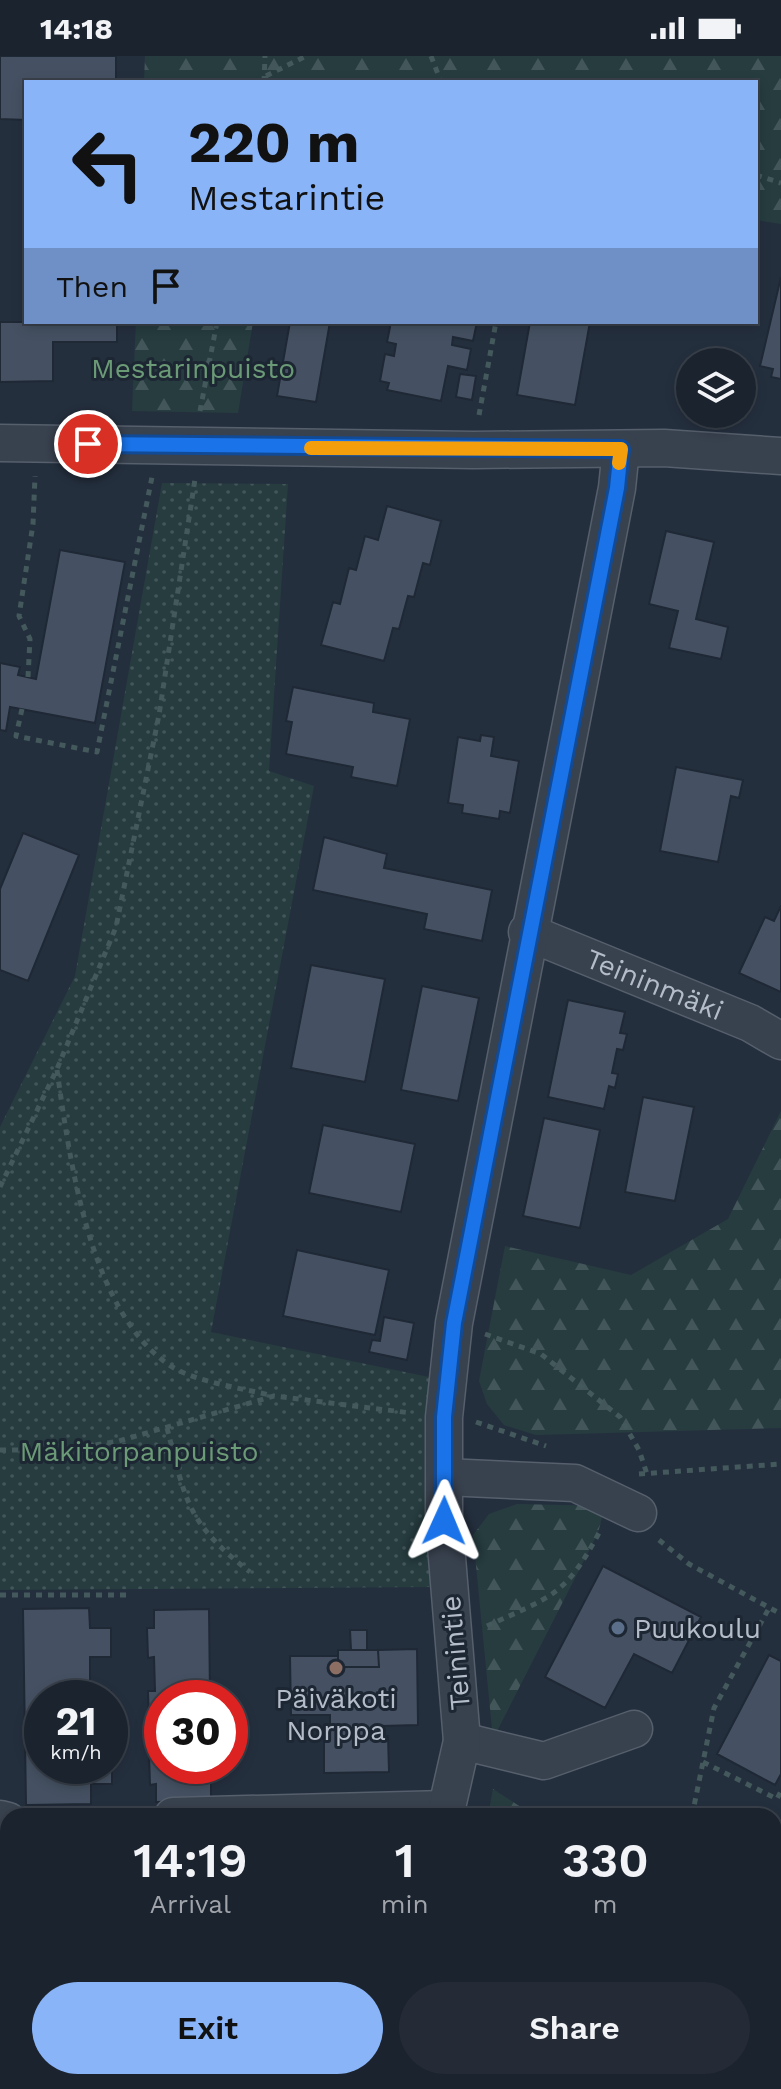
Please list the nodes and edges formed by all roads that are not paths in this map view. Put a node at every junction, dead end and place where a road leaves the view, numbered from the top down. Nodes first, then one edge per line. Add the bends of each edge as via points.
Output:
1 (17, 443) edge
2 (621, 449) junction
3 (781, 456) edge
4 (527, 932) junction
5 (781, 1041) edge
6 (445, 1477) junction
7 (635, 1507) road end
8 (634, 1729) dead end
9 (462, 1741) junction
10 (447, 1808) edge

1 - 2 street
2 - 3 street
2 - 4 street, Teinintie
4 - 5 street, Teininmäki via 750,1023
4 - 6 street, Teinintie via 454,1323 455,1418
6 - 7 street via 575,1483
6 - 9 street, Teinintie
8 - 9 street via 544,1761
9 - 10 street, Teinintie

